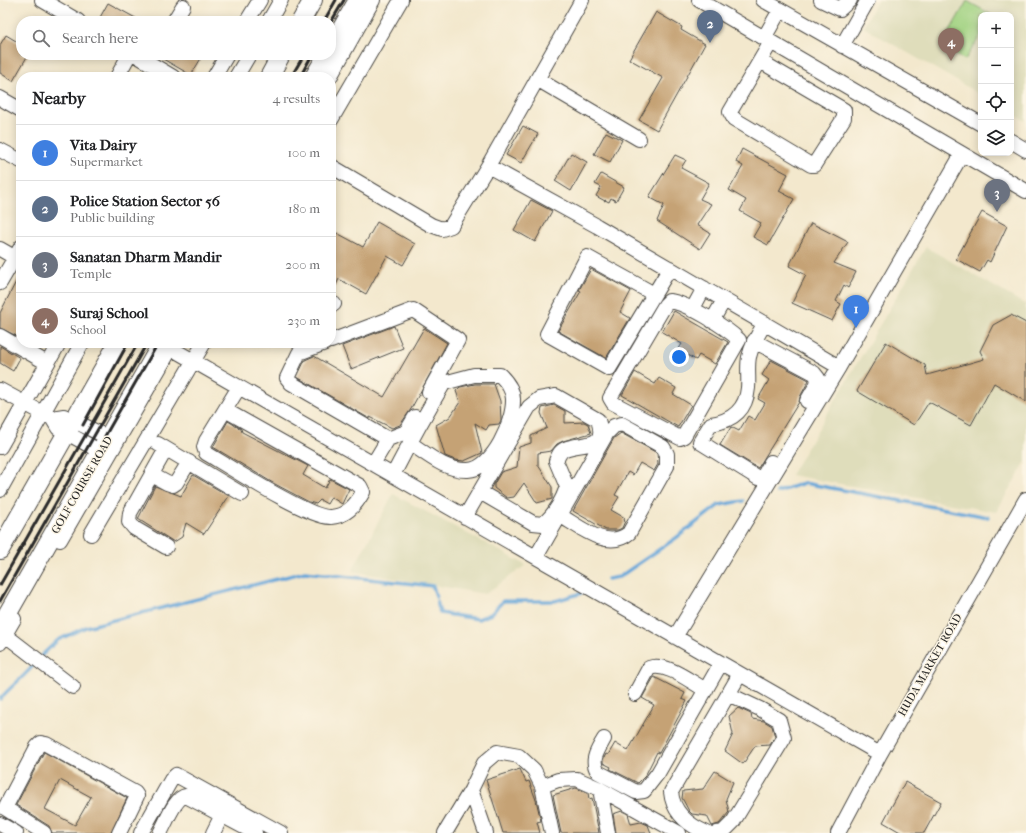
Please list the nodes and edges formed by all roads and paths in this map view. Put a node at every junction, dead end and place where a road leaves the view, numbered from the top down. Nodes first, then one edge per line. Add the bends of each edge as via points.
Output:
1 (42, 0) edge
2 (260, 0) edge
3 (281, 0) edge
4 (313, 0) edge
5 (358, 0) edge
6 (373, 0) edge
7 (401, 0) edge
8 (582, 0) edge
9 (700, 0) edge
10 (763, 0) edge
11 (821, 0) edge
12 (850, 0) edge
13 (868, 0) edge
14 (183, 6) dead end
15 (780, 10) junction
16 (69, 16) edge
17 (177, 16) edge
18 (250, 16) edge
19 (272, 16) edge
20 (304, 16) edge
21 (336, 38) edge
22 (768, 40) junction
23 (842, 46) junction
24 (126, 60) edge
25 (153, 60) edge
26 (224, 60) edge
27 (246, 60) edge
28 (278, 60) edge
29 (323, 60) edge
30 (760, 61) junction
31 (120, 72) edge
32 (167, 72) edge
33 (217, 72) edge
34 (239, 72) edge
35 (272, 72) edge
36 (317, 72) edge
37 (333, 72) edge
38 (537, 79) junction
39 (0, 98) edge
40 (16, 107) edge
41 (336, 111) edge
42 (978, 122) edge
43 (639, 139) dead end
44 (1014, 143) edge
45 (0, 150) edge
46 (1026, 150) edge
47 (962, 154) junction
48 (16, 158) edge
49 (488, 166) junction
50 (336, 169) edge
51 (1026, 191) edge
52 (0, 249) edge
53 (16, 252) edge
54 (16, 255) edge
55 (670, 268) junction
56 (0, 283) edge
57 (704, 288) junction
58 (654, 294) junction
59 (724, 300) junction
60 (692, 310) junction
61 (712, 321) junction
62 (764, 323) junction
63 (0, 336) edge
64 (336, 339) edge
65 (754, 341) junction
66 (16, 345) edge
67 (21, 348) edge
68 (56, 348) edge
69 (80, 348) edge
70 (115, 348) edge
71 (165, 348) edge
72 (165, 348) edge
73 (173, 348) edge
74 (201, 348) edge
75 (312, 348) edge
76 (194, 361) junction
77 (47, 363) junction
78 (839, 367) junction
79 (239, 387) junction
80 (0, 390) edge
81 (24, 404) junction
82 (225, 410) junction
83 (48, 415) junction
84 (69, 426) junction
85 (148, 438) junction
86 (388, 439) junction
87 (410, 443) junction
88 (105, 445) junction
89 (0, 447) edge
90 (166, 449) junction
91 (189, 462) junction
92 (373, 464) junction
93 (152, 475) junction
94 (393, 475) junction
95 (0, 490) edge
96 (480, 492) junction
97 (242, 494) dead end
98 (1026, 499) edge
99 (561, 516) junction
100 (466, 517) junction
101 (91, 534) dead end
102 (166, 546) dead end
103 (0, 550) edge
104 (536, 557) junction
105 (1, 634) edge
106 (675, 637) junction
107 (721, 663) junction
108 (740, 674) junction
109 (73, 687) dead end
110 (706, 690) junction
111 (634, 694) dead end
112 (728, 694) junction
113 (604, 739) dead end
114 (880, 754) junction
115 (542, 786) junction
116 (600, 789) junction
117 (471, 790) junction
118 (222, 815) junction
119 (0, 824) edge
120 (16, 833) edge
121 (44, 833) edge
122 (118, 833) edge
123 (141, 833) edge
124 (160, 833) edge
125 (213, 833) edge
126 (255, 833) edge
127 (281, 833) edge
128 (446, 833) edge
129 (486, 833) edge
130 (552, 833) edge
131 (608, 833) edge
132 (679, 833) edge
133 (707, 833) edge
134 (717, 833) edge
135 (838, 833) edge

1 - 16 street
2 - 18 street
3 - 19 street
4 - 20 main road
5 - 21 main road
6 - 37 street
7 - 41 street
8 - 38 street
9 - 22 street
10 - 15 street
11 - 12 street via 840,9
13 - 23 street
14 - 17 street
15 - 22 street
15 - 23 street
22 - 30 street
22 - 47 street
23 - 42 street
24 - 31 street
25 - 32 street
26 - 33 street
27 - 34 street
28 - 35 main road
29 - 36 main road
30 - 30 street via 730,112 732,116 814,165 844,118 844,110
38 - 43 street
38 - 49 street
39 - 40 street
44 - 46 street
45 - 48 street
47 - 51 street
47 - 78 street
49 - 50 street via 451,226 442,229
49 - 55 street
52 - 53 street
54 - 56 street
55 - 57 street
55 - 58 street
57 - 59 street
57 - 60 street
58 - 58 street via 609,369 547,334 587,257
59 - 61 street
59 - 62 street
60 - 61 street
60 - 61 street via 675,301 669,301 665,305 612,394 610,398 613,404 668,434 680,438 684,436 739,340
62 - 65 street
62 - 78 street
63 - 66 street
64 - 86 street via 413,310 458,340 406,432
65 - 65 street via 748,358 748,388 744,402 735,417 711,424 700,442 758,478 762,477 817,384 818,378
67 - 77 street
68 - 77 street
69 - 83 street
70 - 84 main road
71 - 88 main road, GOLF COURSE ROAD
72 - 105 street
73 - 76 street
74 - 76 street
75 - 86 street via 299,353 287,378 291,383
76 - 79 street
76 - 85 street
77 - 81 street
78 - 106 street
79 - 82 street
79 - 92 street
80 - 81 street
81 - 83 street
81 - 89 street
82 - 82 street via 206,442 206,453 320,516 346,514 359,499 363,492 360,486
83 - 84 street via 58,428
83 - 95 street
84 - 88 street
84 - 103 main road
85 - 90 street
85 - 101 street
86 - 92 street
87 - 87 street via 444,383 474,375 500,375 508,384 513,398 512,416 494,450 480,467 468,470 450,468
87 - 94 street
88 - 105 main road, GOLF COURSE ROAD
90 - 91 street
90 - 93 street
91 - 93 street via 173,485
91 - 97 street
92 - 94 street
93 - 102 street via 130,513 128,522
94 - 100 street
96 - 96 street via 529,407 539,399 556,396 598,420 601,428 599,438 592,443 565,449 558,454 556,461 567,487 562,500 543,524 533,523
96 - 100 street
98 - 114 street, HUDA MARKET ROAD
99 - 99 street via 607,433 614,426 622,424 663,447 667,454 668,466 624,538 602,539
99 - 104 street
100 - 104 street
104 - 106 street
105 - 109 street
106 - 107 street
107 - 108 street
107 - 110 street
108 - 112 street
108 - 114 street
110 - 111 street via 664,667 656,666 648,668
110 - 113 street via 658,773 644,791 636,792 598,772 595,767 595,756
112 - 133 street via 671,792 672,802 682,819
112 - 134 street via 760,708 779,720 784,738 733,822 723,832
114 - 135 street, HUDA MARKET ROAD
115 - 116 street via 558,780 578,779
115 - 117 street via 534,770 519,756 497,752 484,762
115 - 130 street
116 - 131 street
116 - 132 street
117 - 128 street
117 - 129 street
118 - 124 street via 190,797 182,796
118 - 125 street
118 - 126 street
119 - 120 street
121 - 122 street via 5,808 41,743 135,793 137,796
123 - 127 street via 176,775

